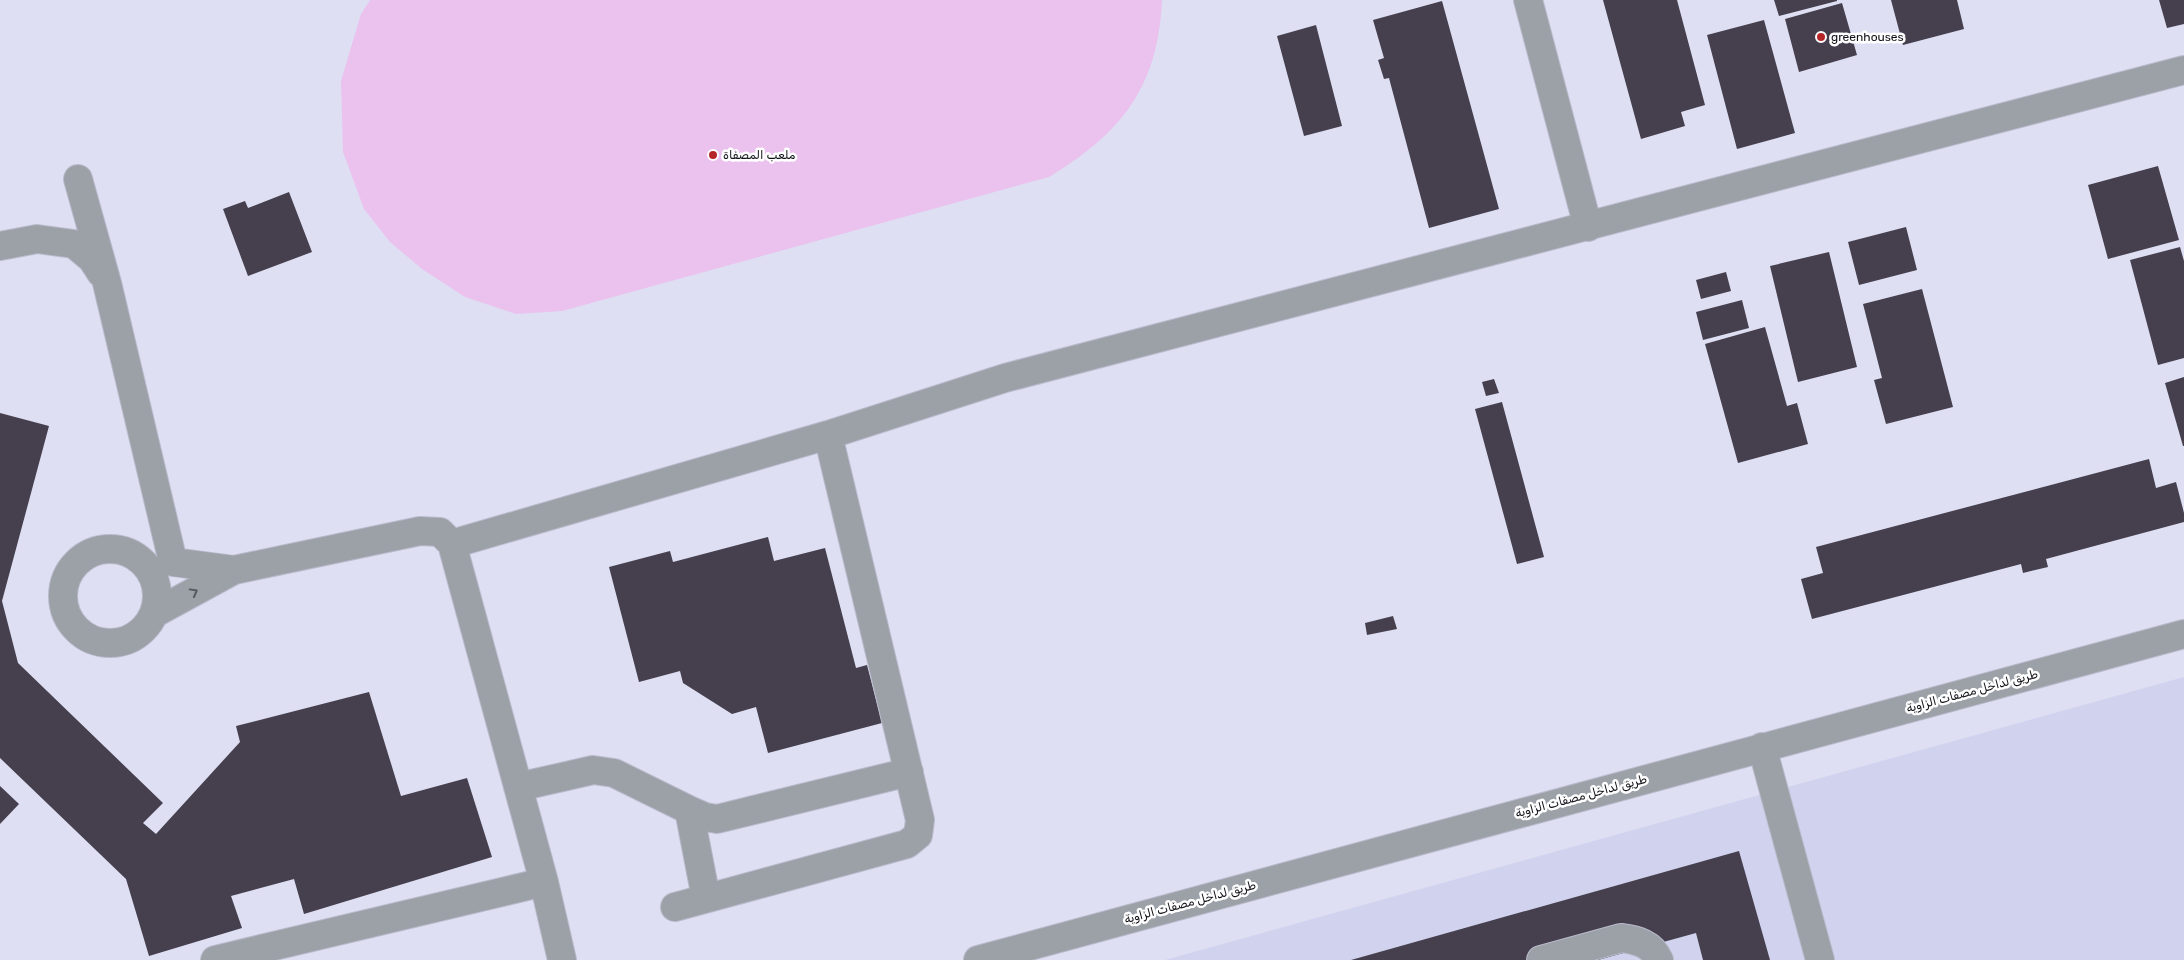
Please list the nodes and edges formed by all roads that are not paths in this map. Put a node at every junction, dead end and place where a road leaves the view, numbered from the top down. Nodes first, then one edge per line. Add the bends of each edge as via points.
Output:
1 (1528, 0) edge
2 (2184, 70) edge
3 (78, 178) dead end
4 (1588, 227) junction
5 (0, 246) edge
6 (107, 283) junction
7 (828, 435) junction
8 (452, 544) junction
9 (128, 552) junction
10 (173, 562) junction
11 (234, 570) junction
12 (155, 613) junction
13 (2184, 634) edge
14 (1762, 747) junction
15 (909, 772) junction
16 (518, 786) junction
17 (689, 810) junction
18 (544, 882) junction
19 (706, 898) junction
20 (675, 907) dead end
21 (215, 960) edge
22 (562, 960) edge
23 (978, 960) edge
24 (1541, 960) edge
25 (1658, 960) edge
26 (1820, 960) edge

1 - 4 street
2 - 4 street
3 - 6 street
4 - 7 street via 1005,378
5 - 6 street via 37,239 74,244 92,259
6 - 10 street
7 - 8 street
7 - 15 street
8 - 11 street via 440,532 420,531
8 - 16 street
9 - 10 street
9 - 12 street via 143,562 154,577 158,595
9 - 12 street via 110,548 92,552 76,562 66,578 63,597 67,615 77,630 93,640 111,644 129,640 144,629
10 - 11 street
12 -> 11 street
13 - 14 street, طريق لداخل مصفات الزاوية
14 - 23 street, طريق لداخل مصفات الزاوية
14 - 26 street
15 - 17 street via 717,819
15 - 19 street via 920,820 918,834 907,844
16 - 17 street via 593,770 614,773
16 - 18 street
17 - 19 street
18 - 21 street
18 - 22 street
19 - 20 street
24 - 25 street via 1621,938 1634,939 1646,945

